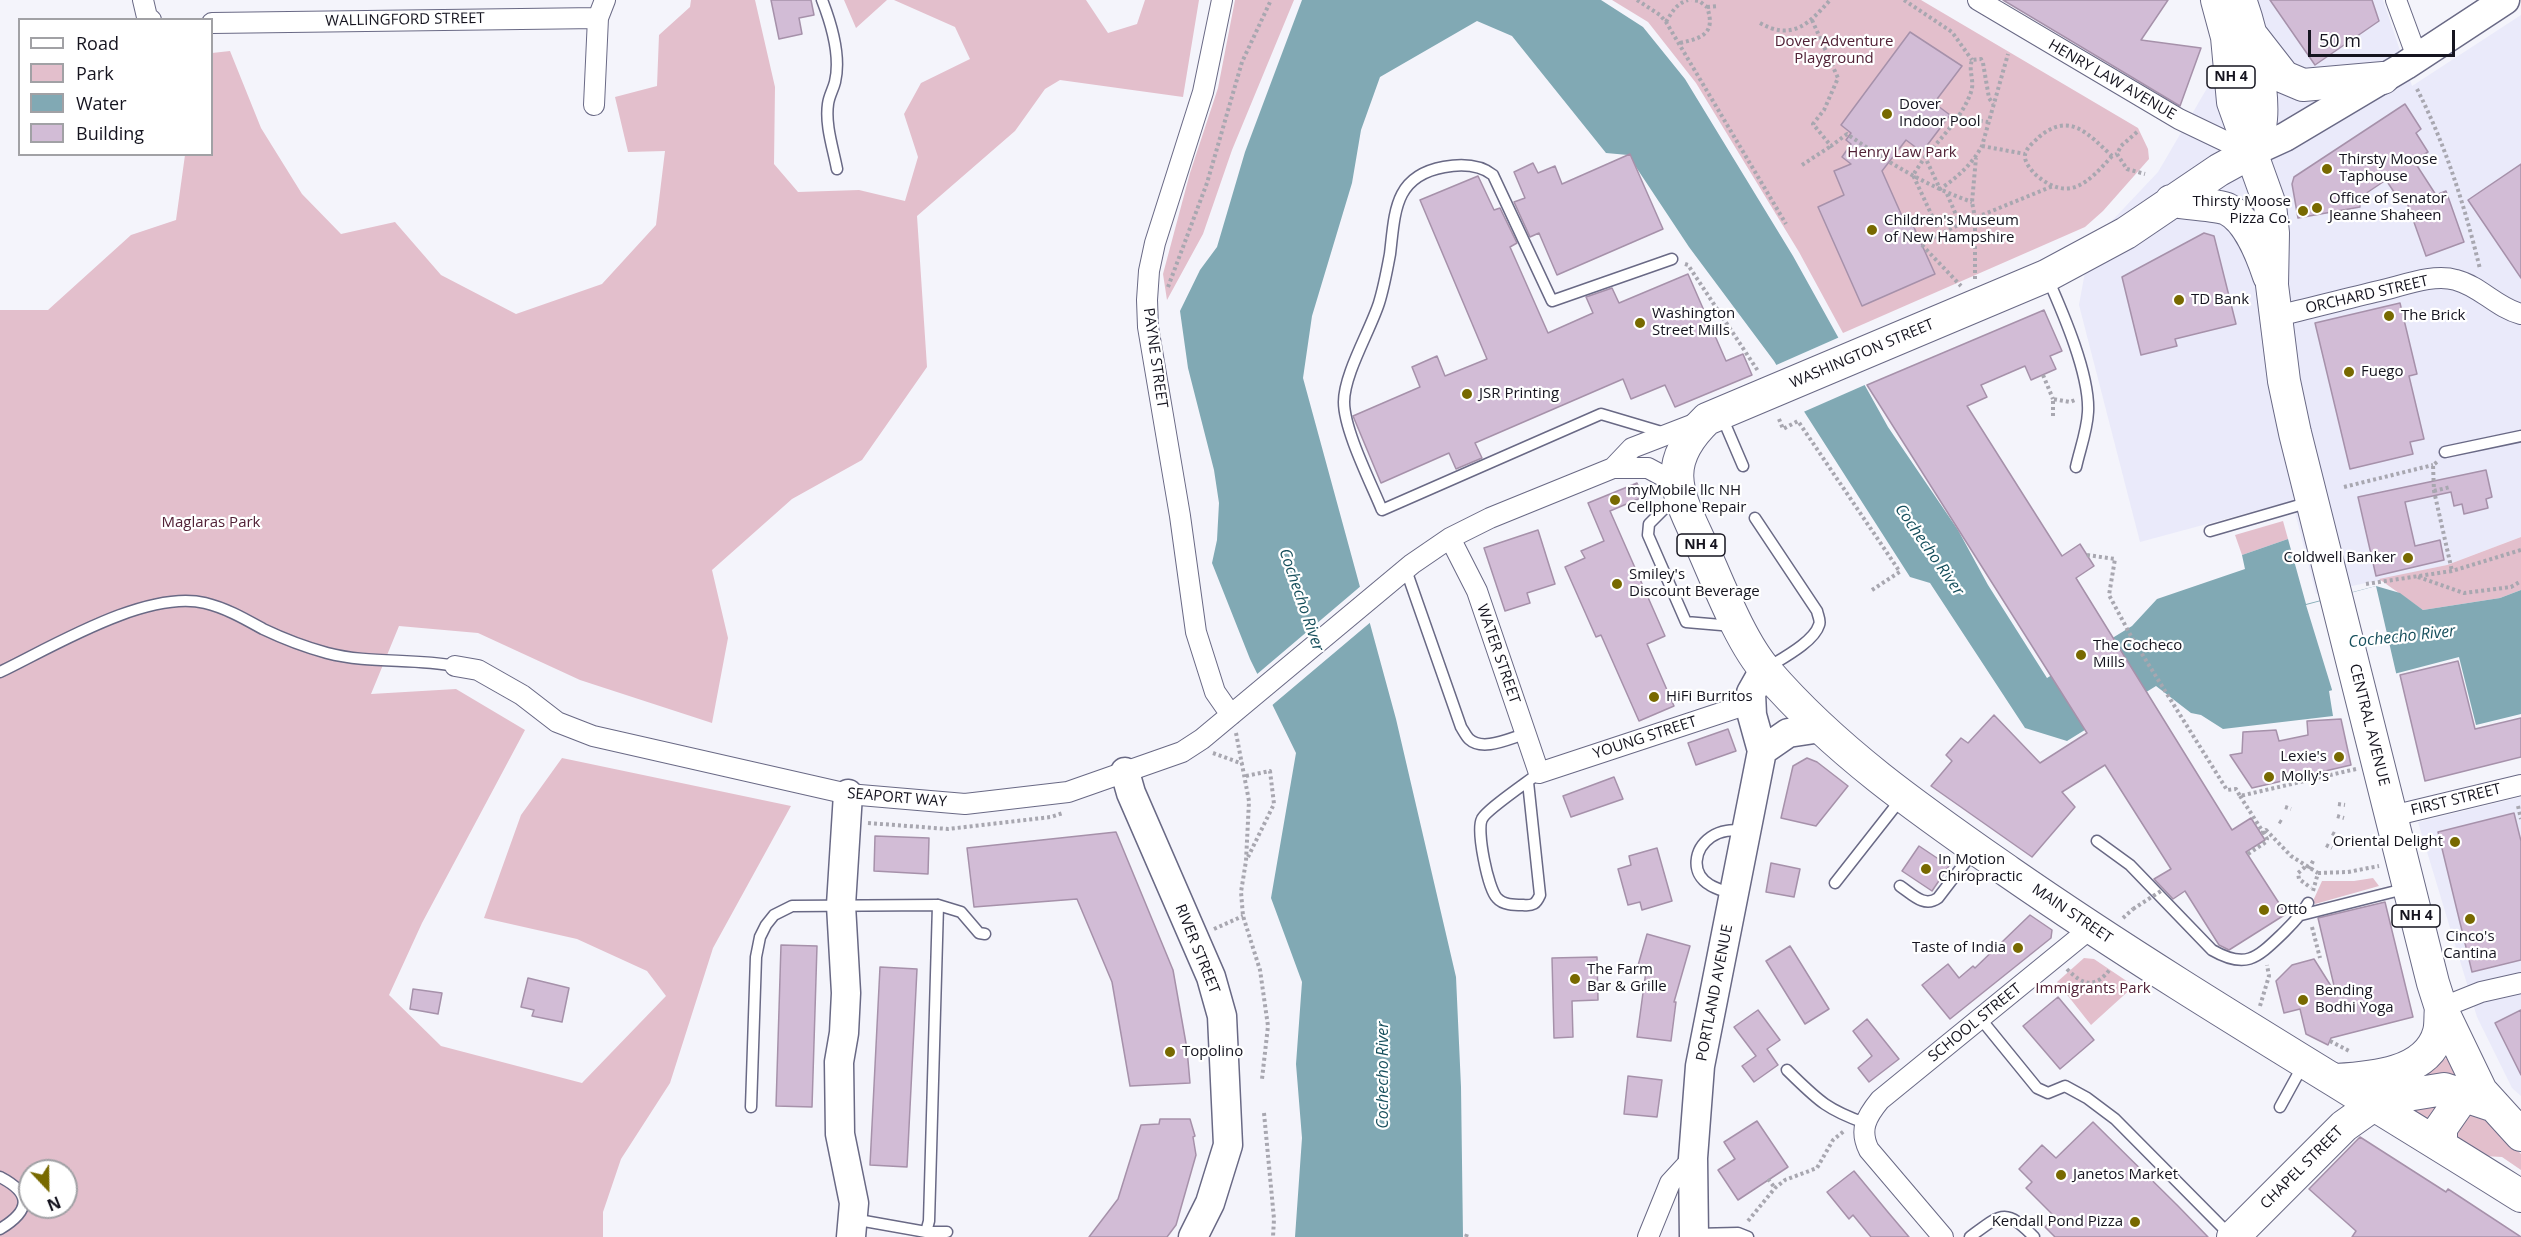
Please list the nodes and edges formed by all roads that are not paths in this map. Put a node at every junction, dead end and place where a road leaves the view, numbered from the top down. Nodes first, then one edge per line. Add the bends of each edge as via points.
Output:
1 (143, 0) edge
2 (822, 0) edge
3 (1222, 0) edge
4 (1978, 0) edge
5 (2217, 0) edge
6 (2240, 0) edge
7 (2396, 0) edge
8 (2505, 0) edge
9 (601, 9) edge
10 (148, 18) edge
11 (213, 23) edge
12 (2252, 35) junction
13 (2417, 57) junction
14 (2384, 78) junction
15 (594, 105) dead end
16 (2250, 153) junction
17 (837, 169) dead end
18 (2171, 201) junction
19 (1672, 259) road end
20 (2046, 276) junction
21 (2272, 285) junction
22 (2521, 314) edge
23 (2277, 316) junction
24 (1714, 416) junction
25 (1668, 434) junction
26 (2521, 436) edge
27 (2445, 452) road end
28 (1743, 466) dead end
29 (2076, 467) dead end
30 (1613, 468) junction
31 (1677, 489) junction
32 (2313, 502) junction
33 (1755, 518) dead end
34 (2210, 531) dead end
35 (1450, 538) junction
36 (1406, 570) junction
37 (1739, 627) junction
38 (455, 666) joint
39 (1764, 670) junction
40 (0, 672) edge
41 (1751, 703) junction
42 (1234, 723) junction
43 (1821, 728) junction
44 (1525, 734) junction
45 (1762, 751) junction
46 (1125, 772) junction
47 (1533, 777) junction
48 (2519, 793) edge
49 (848, 794) junction
50 (1903, 796) junction
51 (2392, 816) junction
52 (1747, 829) junction
53 (2097, 841) dead end
54 (1976, 848) junction
55 (1835, 883) dead end
56 (1900, 886) dead end
57 (2409, 887) junction
58 (1734, 895) junction
59 (2308, 903) road end
60 (841, 905) junction
61 (938, 905) junction
62 (2301, 915) junction
63 (2091, 928) junction
64 (985, 934) dead end
65 (2521, 983) edge
66 (2441, 1008) junction
67 (1980, 1018) junction
68 (2305, 1061) junction
69 (1787, 1070) dead end
70 (2336, 1080) junction
71 (2478, 1100) junction
72 (2375, 1104) junction
73 (751, 1107) dead end
74 (2280, 1107) dead end
75 (1856, 1126) junction
76 (2521, 1135) edge
77 (2442, 1146) junction
78 (1693, 1158) junction
79 (0, 1177) edge
80 (2521, 1196) edge
81 (852, 1228) edge
82 (0, 1229) edge
83 (926, 1232) junction
84 (947, 1232) dead end
85 (1694, 1235) edge
86 (1743, 1235) edge
87 (1193, 1237) edge
88 (1648, 1237) edge
89 (1943, 1237) edge
90 (1970, 1237) edge
91 (2034, 1237) edge
92 (2232, 1237) edge

1 - 10 street
2 - 17 lane via 836,62 828,120
3 - 42 street, PAYNE STREET via 1203,92 1155,243 1147,300 1196,632 1215,692
4 - 16 street, HENRY LAW AVENUE via 2179,119
5 - 16 main road, CENTRAL AVENUE / NH 4 via 2227,38 2233,102
6 - 12 main road, NH 4
7 - 13 street
8 - 13 street, WASHINGTON STREET
9 - 11 street, WALLINGFORD STREET
9 - 15 street
12 - 14 main road via 2284,77 2303,85
12 - 16 main road, NH 4 via 2260,125
13 - 14 street, WASHINGTON STREET
14 - 16 street, WASHINGTON STREET via 2285,137
16 - 18 main road, WASHINGTON STREET
16 - 21 main road, CENTRAL AVENUE / NH 4 via 2270,205
18 - 20 main road, WASHINGTON STREET via 2126,233
18 - 21 main road via 2226,209 2250,233
19 - 25 lane via 1552,301 1492,175 1485,169 1454,165 1420,174 1397,201 1379,303 1344,400 1348,426 1382,510 1601,414
20 - 24 main road, WASHINGTON STREET
20 - 29 lane via 2071,336 2087,396 2088,412
21 - 23 main road, CENTRAL AVENUE / NH 4
22 - 23 street, ORCHARD STREET via 2454,279 2431,279
23 - 32 main road, CENTRAL AVENUE / NH 4 via 2284,381
24 - 25 street, WASHINGTON STREET
24 - 28 lane
24 - 31 main road via 1695,431 1683,449 1676,469
25 - 30 street, WASHINGTON STREET via 1632,447
26 - 27 lane
30 - 31 street via 1648,468
30 - 35 street, WASHINGTON STREET
31 - 37 main road, MAIN STREET / NH 4
31 - 37 lane via 1649,524 1648,535 1686,622
32 - 34 lane
32 - 51 main road, CENTRAL AVENUE / NH 4
33 - 39 lane via 1817,611 1820,623 1807,641
35 - 36 street, WASHINGTON STREET
35 - 44 street, WATER STREET via 1477,591
36 - 42 street, WASHINGTON STREET via 1262,689
36 - 44 lane via 1461,727 1469,739 1479,744 1492,743
37 - 39 main road, MAIN STREET / NH 4
38 - 40 lane via 331,654 299,645 204,602 179,601 122,615
38 - 49 street, SEAPORT WAY via 478,670 522,695 553,720 593,736
39 - 41 street via 1751,693
39 - 43 main road, MAIN STREET / NH 4
41 - 45 street, PORTLAND AVENUE
41 - 47 street, YOUNG STREET
42 - 46 street, SEAPORT WAY via 1182,752
43 - 45 street via 1788,733
43 - 50 main road, MAIN STREET / NH 4
44 - 47 street, WATER STREET
45 - 52 street, PORTLAND AVENUE
46 - 49 street, SEAPORT WAY via 1068,792 964,804
46 - 87 street, RIVER STREET via 1211,977 1222,1016 1228,1144 1210,1203
47 - 47 lane via 1486,813 1479,829 1492,891 1506,904 1531,906 1540,895
48 - 51 street, FIRST STREET
49 - 60 street
50 - 54 main road, MAIN STREET / NH 4
50 - 55 lane
51 - 57 main road, CENTRAL AVENUE / NH 4
52 - 58 street, PORTLAND AVENUE
52 - 58 lane via 1727,830 1712,837 1698,851 1700,876 1709,885
53 - 62 lane via 2130,865 2212,950 2227,959 2253,959
54 - 56 lane via 1932,903
54 - 63 main road, MAIN STREET / NH 4
57 - 62 lane
57 - 66 main road, CENTRAL AVENUE / NH 4
58 - 78 street, PORTLAND AVENUE via 1700,1066
59 - 62 lane
60 - 61 lane
60 - 73 lane via 792,906 774,915 760,938
60 - 81 street via 846,993 839,1062 840,1134 854,1203
61 - 64 lane via 961,912 979,933
61 - 83 lane
63 - 67 street, SCHOOL STREET
63 - 68 main road, MAIN STREET / NH 4
65 - 66 street via 2481,992
66 - 70 main road via 2439,1032 2412,1065 2379,1076
66 - 71 main road, CENTRAL AVENUE / NH 4 via 2481,1091
67 - 75 street, SCHOOL STREET via 1880,1100
67 - 92 lane via 2037,1088 2049,1093 2066,1086 2115,1119
68 - 70 main road, MAIN STREET / NH 4
68 - 74 lane
69 - 75 lane via 1822,1104
70 - 72 main road, MAIN STREET / NH 4
71 - 72 main road, CHAPEL STREET via 2444,1089
71 - 76 main road, CENTRAL AVENUE / NH 4
71 - 77 main road via 2441,1128
72 - 77 main road, MAIN STREET
72 - 92 main road, CHAPEL STREET via 2344,1126
75 - 89 street via 1869,1150
77 - 80 main road, MAIN STREET
78 - 85 street, PORTLAND AVENUE
78 - 88 street via 1670,1183
79 - 82 lane via 17,1186 23,1197 23,1208 16,1219
81 - 83 lane
83 - 84 lane
85 - 86 lane
90 - 91 lane via 2003,1217 2013,1218

